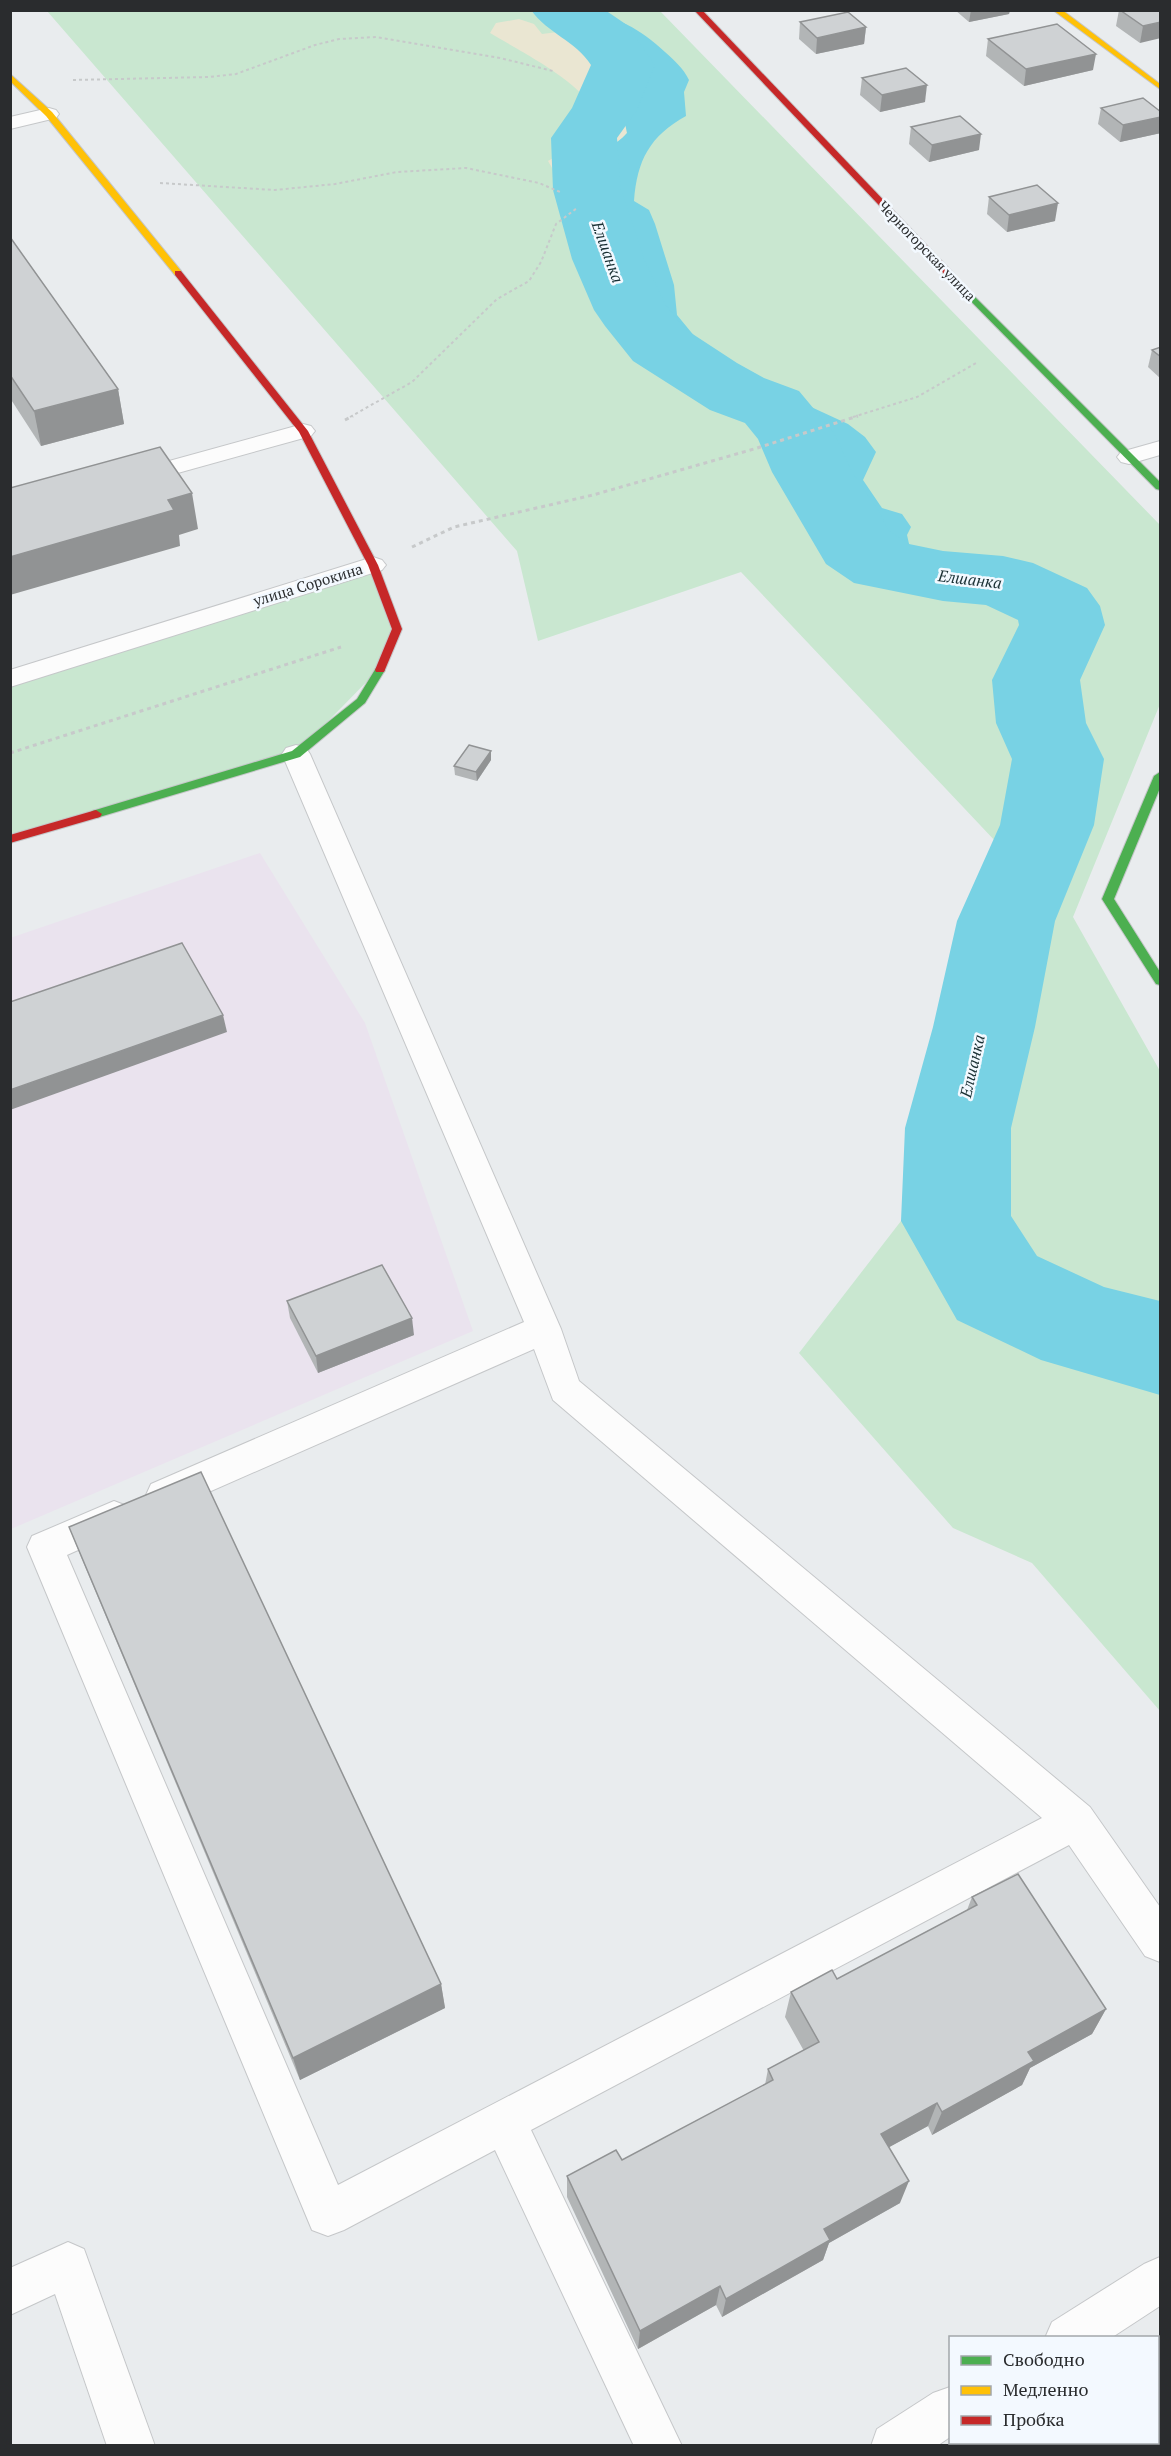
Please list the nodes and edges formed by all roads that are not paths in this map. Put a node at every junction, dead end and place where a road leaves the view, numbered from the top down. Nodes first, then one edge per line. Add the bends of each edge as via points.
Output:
1 (697, 10) edge
2 (1056, 10) edge
3 (13, 78) edge
4 (1161, 87) edge
5 (49, 114) junction
6 (10, 123) edge
7 (303, 431) junction
8 (1161, 448) edge
9 (1130, 457) junction
10 (112, 485) edge
11 (1161, 487) edge
12 (373, 565) junction
13 (10, 679) edge
14 (296, 754) junction
15 (1161, 776) edge
16 (10, 838) edge
17 (1161, 981) edge
18 (544, 1329) junction
19 (1076, 1821) junction
20 (1161, 1942) edge
21 (504, 2121) junction
22 (1161, 2280) edge
23 (10, 2292) edge
24 (1070, 2336) edge
25 (949, 2411) edge
26 (903, 2443) edge
27 (131, 2445) edge
28 (659, 2445) edge

1 - 9 street, Черногорская улица via 1014,342
2 - 4 street
3 - 5 street
5 - 6 street
5 - 7 street
7 - 10 street
7 - 12 street
8 - 9 street
9 - 11 street, Черногорская улица
12 - 13 street, улица Сорокина
12 - 14 street, улица Сорокина via 397,629 382,666 361,700
14 - 16 street
14 - 18 street
15 - 17 street via 1108,898
18 - 19 street via 565,1390
18 - 21 street via 45,1547 328,2214
19 - 20 street
19 - 21 street
21 - 28 street
22 - 24 street
23 - 27 street via 68,2265
25 - 26 street

